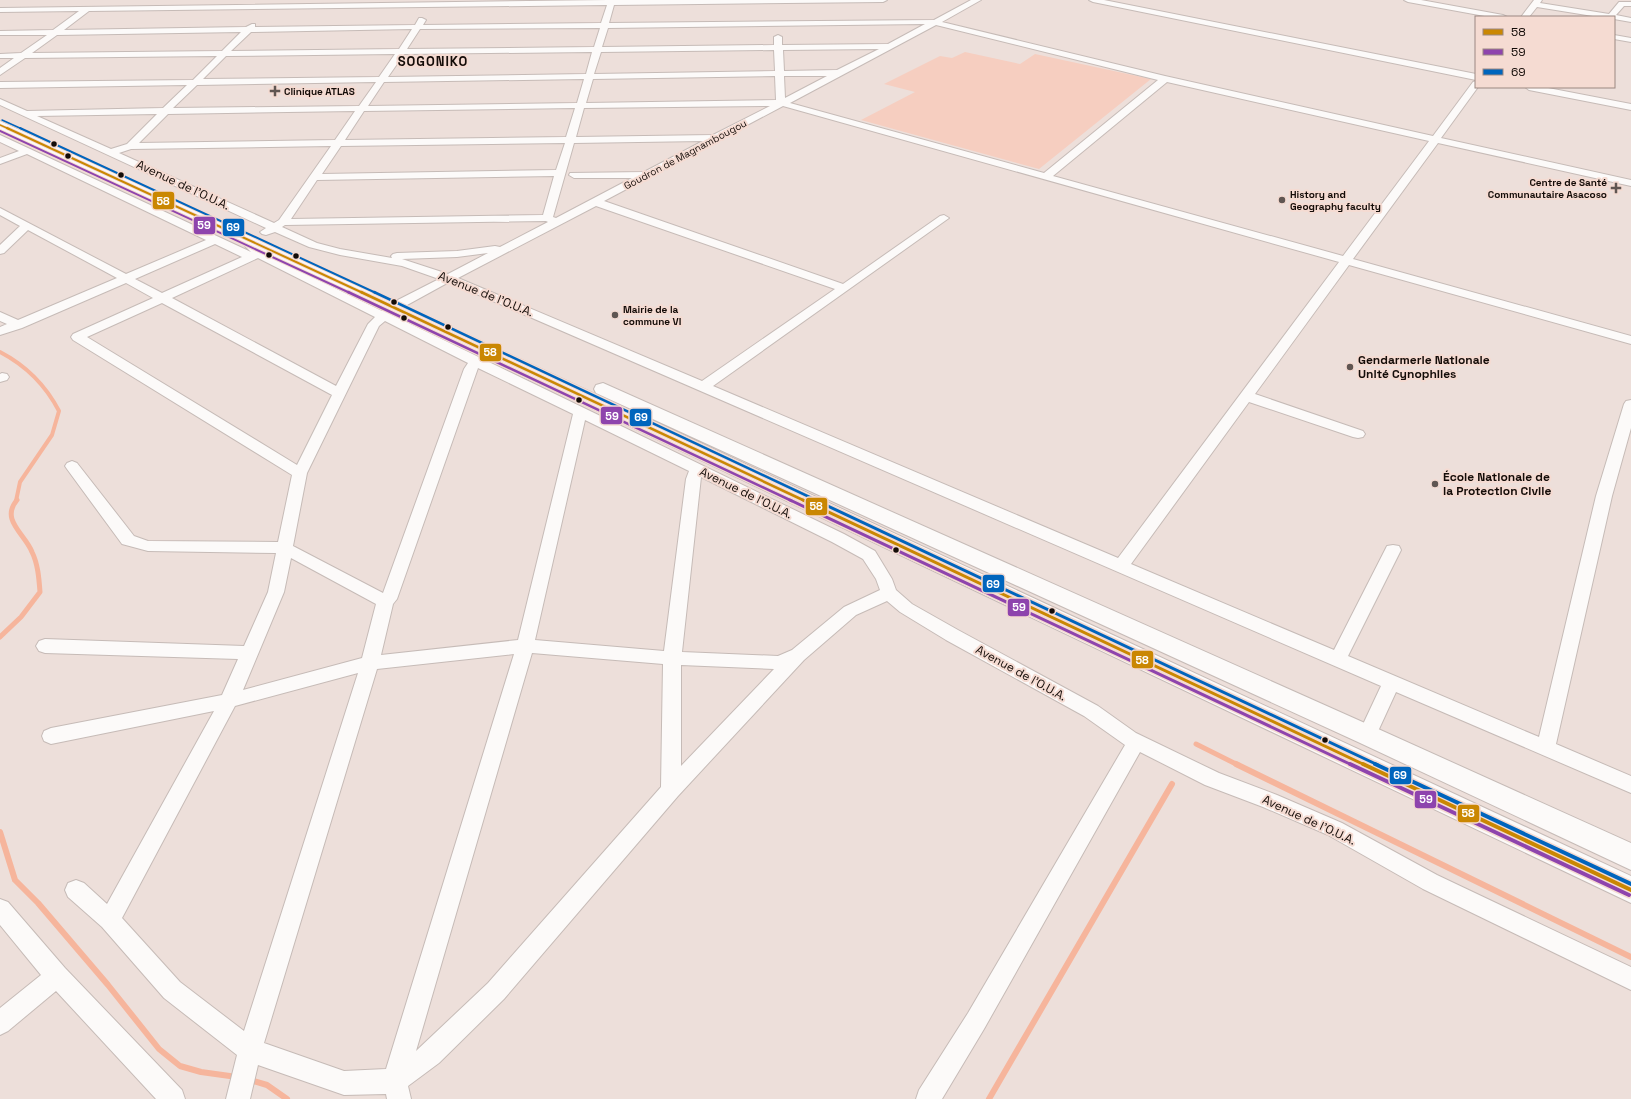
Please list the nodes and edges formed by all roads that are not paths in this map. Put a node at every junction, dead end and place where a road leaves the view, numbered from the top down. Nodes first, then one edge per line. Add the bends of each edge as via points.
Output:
1 (100, 0) edge
2 (278, 0) edge
3 (883, 0) edge
4 (974, 0) edge
5 (1093, 0) edge
6 (1408, 0) edge
7 (612, 2) edge
8 (1536, 2) edge
9 (355, 3) edge
10 (959, 4) edge
11 (1631, 4) edge
12 (432, 5) junction
13 (271, 7) junction
14 (88, 9) junction
15 (0, 10) edge
16 (778, 10) edge
17 (1614, 13) edge
18 (1631, 13) edge
19 (1497, 16) edge
20 (1526, 16) edge
21 (1631, 20) edge
22 (934, 22) junction
23 (605, 26) junction
24 (417, 27) junction
25 (247, 30) junction
26 (0, 33) edge
27 (55, 33) junction
28 (1615, 37) edge
29 (1631, 40) edge
30 (891, 46) junction
31 (779, 47) junction
32 (598, 49) junction
33 (401, 52) junction
34 (224, 54) junction
35 (0, 56) edge
36 (22, 56) junction
37 (0, 72) edge
38 (840, 73) junction
39 (780, 74) junction
40 (590, 76) junction
41 (1475, 76) edge
42 (381, 79) junction
43 (1165, 79) junction
44 (195, 82) junction
45 (0, 84) edge
46 (1475, 85) edge
47 (1534, 88) edge
48 (0, 102) edge
49 (781, 103) junction
50 (581, 106) junction
51 (1631, 107) edge
52 (361, 109) junction
53 (165, 111) junction
54 (24, 113) junction
55 (0, 114) edge
56 (0, 125) edge
57 (715, 138) junction
58 (1436, 139) junction
59 (570, 140) junction
60 (2, 141) edge
61 (337, 143) junction
62 (130, 146) junction
63 (27, 152) junction
64 (111, 152) junction
65 (0, 161) edge
66 (560, 174) junction
67 (574, 175) dead end
68 (646, 175) junction
69 (314, 177) junction
70 (1045, 177) junction
71 (1631, 183) edge
72 (595, 202) junction
73 (0, 211) edge
74 (944, 218) dead end
75 (552, 220) junction
76 (26, 226) junction
77 (274, 228) junction
78 (216, 240) junction
79 (246, 240) junction
80 (506, 248) junction
81 (0, 251) edge
82 (258, 255) junction
83 (371, 257) junction
84 (1346, 261) junction
85 (449, 278) junction
86 (125, 279) junction
87 (844, 288) junction
88 (162, 298) junction
89 (394, 308) junction
90 (0, 316) edge
91 (18, 325) junction
92 (0, 331) edge
93 (1631, 340) edge
94 (476, 361) junction
95 (703, 387) junction
96 (339, 393) junction
97 (1246, 396) junction
98 (1631, 404) edge
99 (580, 412) junction
100 (1358, 434) dead end
101 (72, 466) dead end
102 (697, 469) junction
103 (300, 473) junction
104 (285, 548) junction
105 (1393, 550) dead end
106 (1121, 566) junction
107 (889, 593) junction
108 (385, 602) junction
109 (45, 646) dead end
110 (525, 646) junction
111 (250, 653) junction
112 (798, 655) junction
113 (672, 658) junction
114 (1338, 659) junction
115 (370, 663) junction
116 (1392, 682) junction
117 (229, 701) junction
118 (1367, 735) junction
119 (51, 736) dead end
120 (1136, 742) junction
121 (1546, 748) junction
122 (1631, 785) edge
123 (671, 790) junction
124 (1631, 857) edge
125 (76, 890) dead end
126 (1631, 890) edge
127 (0, 909) edge
128 (110, 920) junction
129 (57, 976) junction
130 (1631, 979) edge
131 (0, 1023) edge
132 (250, 1050) junction
133 (397, 1090) edge
134 (173, 1099) edge
135 (238, 1099) edge
136 (928, 1099) edge

1 - 14 street
2 - 13 street
3 - 16 street
4 - 10 street, Goudron de Magnambougou
5 - 41 street
6 - 19 street
7 - 12 street
7 - 16 street
7 - 23 street
8 - 17 street
8 - 20 street
9 - 12 street
9 - 13 street
10 - 22 street, Goudron de Magnambougou
11 - 17 street via 1622,4
12 - 24 street
13 - 14 street
13 - 25 street
14 - 15 street
14 - 27 street
16 - 22 street
16 - 23 street
16 - 31 street
17 - 18 street
17 - 21 street
22 - 30 street, Goudron de Magnambougou
22 - 43 street
23 - 24 street
23 - 32 street
24 - 25 street
24 - 33 street
25 - 27 street
25 - 34 street
26 - 27 street
27 - 36 street
28 - 29 street
30 - 31 street
30 - 38 street, Goudron de Magnambougou
31 - 32 street
31 - 39 street
32 - 33 street
32 - 40 street
33 - 34 street
33 - 42 street
34 - 36 street
34 - 44 street
35 - 36 street
36 - 37 street
38 - 39 street
38 - 49 street, Goudron de Magnambougou
39 - 40 street
39 - 49 street
40 - 42 street
40 - 50 street
42 - 44 street
42 - 52 street
43 - 58 street
43 - 70 street
44 - 45 street
44 - 53 street
46 - 58 street
47 - 51 street
48 - 54 street, Avenue de l'O.U.A.
49 - 50 street
49 - 57 street, Goudron de Magnambougou
49 - 70 street
50 - 52 street
50 - 59 street
52 - 53 street
52 - 61 street
53 - 54 street
53 - 62 street
54 - 64 street, Avenue de l'O.U.A.
55 - 77 highway, Avenue de l'O.U.A.
56 - 79 highway, Avenue de l'O.U.A.
57 - 59 street
57 - 68 street, Goudron de Magnambougou
58 - 71 street
58 - 84 street
59 - 61 street
59 - 66 street
60 - 63 street, Avenue de l'O.U.A.
61 - 62 street
61 - 69 street
62 - 64 street
63 - 65 street
63 - 78 street, Avenue de l'O.U.A.
64 - 77 street, Avenue de l'O.U.A.
66 - 69 street
66 - 75 street
67 - 68 street
68 - 72 street, Goudron de Magnambougou
69 - 77 street
70 - 84 street
72 - 75 street, Goudron de Magnambougou
72 - 87 street
73 - 76 street
74 - 87 street
75 - 77 street
75 - 80 street, Goudron de Magnambougou
76 - 81 street
76 - 86 street
77 - 83 street, Avenue de l'O.U.A. via 313,245
77 - 89 highway, Avenue de l'O.U.A. via 319,261
78 - 82 street, Avenue de l'O.U.A. via 247,255
78 - 86 street
79 - 82 street
79 - 89 highway, Avenue de l'O.U.A.
80 - 83 street via 457,254
80 - 85 street, Goudron de Magnambougou
82 - 88 street
82 - 89 street, Avenue de l'O.U.A.
83 - 85 street, Avenue de l'O.U.A. via 404,263
84 - 93 street
84 - 97 street
85 - 89 street, Goudron de Magnambougou
85 - 95 street, Avenue de l'O.U.A.
86 - 88 street
86 - 91 street
87 - 95 street
88 - 96 street
88 - 103 street via 77,337
89 - 94 street, Avenue de l'O.U.A.
89 - 96 street via 374,324
89 - 118 highway, Avenue de l'O.U.A.
89 - 126 highway, Avenue de l'O.U.A.
90 - 91 street
91 - 92 street
94 - 99 street, Avenue de l'O.U.A.
94 - 108 street via 389,599
95 - 106 street, Avenue de l'O.U.A.
96 - 103 street
97 - 100 street
97 - 106 street
98 - 121 street via 1604,496
99 - 102 street, Avenue de l'O.U.A.
99 - 110 street
101 - 104 street via 128,540 148,546
102 - 107 street, Avenue de l'O.U.A. via 869,555 884,579
102 - 113 street via 692,479
103 - 104 street
104 - 108 street
104 - 111 street via 276,592
105 - 114 street
106 - 114 street, Avenue de l'O.U.A.
107 - 112 street via 850,611
107 - 120 street, Avenue de l'O.U.A. via 906,608 1091,711
108 - 115 street
109 - 111 street
110 - 113 street
110 - 115 street
110 - 133 street
111 - 117 street
112 - 113 street via 780,663
112 - 123 street
113 - 123 street
114 - 116 street, Avenue de l'O.U.A.
115 - 117 street
115 - 132 street
116 - 118 street
116 - 121 street, Avenue de l'O.U.A.
117 - 119 street
117 - 128 street
118 - 124 highway, Avenue de l'O.U.A.
120 - 130 street, Avenue de l'O.U.A. via 1212,779 1335,829 1430,882
120 - 136 street via 976,1021
121 - 122 street, Avenue de l'O.U.A.
123 - 133 street via 496,991
125 - 128 street
127 - 129 street
128 - 132 street via 172,990
129 - 131 street
129 - 134 street
132 - 133 street via 344,1083
132 - 135 street

